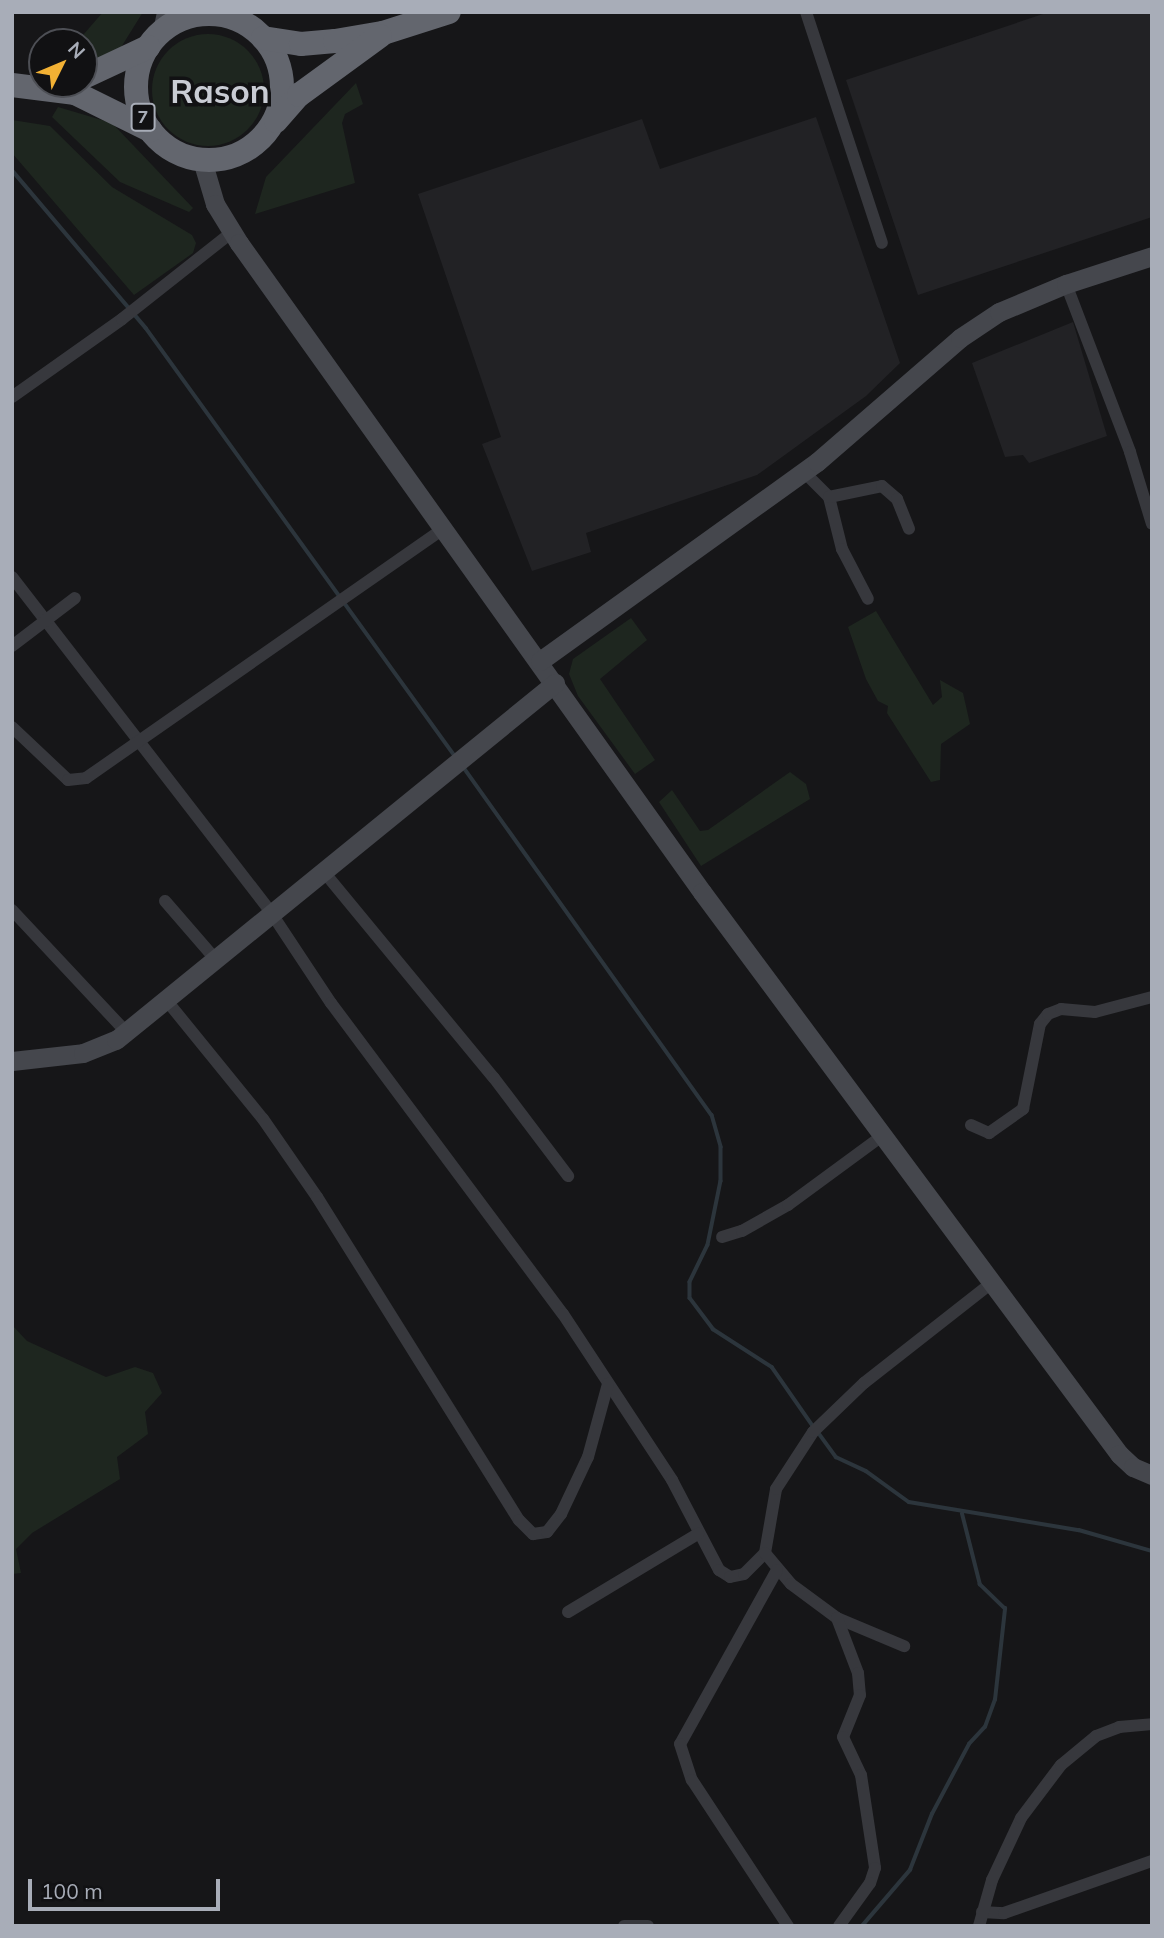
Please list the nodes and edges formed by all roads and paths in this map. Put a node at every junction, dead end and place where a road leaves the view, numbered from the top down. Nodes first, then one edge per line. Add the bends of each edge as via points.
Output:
1 (449, 12) edge
2 (806, 12) edge
3 (223, 14) edge
4 (158, 30) edge
5 (383, 33) junction
6 (263, 38) junction
7 (98, 68) edge
8 (87, 98) edge
9 (271, 126) junction
10 (150, 130) junction
11 (202, 160) junction
12 (232, 232) junction
13 (882, 243) dead end
14 (1152, 256) edge
15 (1066, 284) junction
16 (12, 397) edge
17 (804, 472) junction
18 (829, 497) junction
19 (1152, 524) edge
20 (444, 528) junction
21 (909, 529) dead end
22 (12, 577) edge
23 (75, 598) dead end
24 (868, 599) dead end
25 (46, 621) junction
26 (12, 646) edge
27 (540, 661) junction
28 (555, 683) junction
29 (12, 727) edge
30 (138, 741) junction
31 (324, 872) junction
32 (165, 901) dead end
33 (12, 910) edge
34 (272, 914) junction
35 (217, 961) junction
36 (1152, 997) edge
37 (167, 1001) junction
38 (126, 1032) junction
39 (12, 1061) edge
40 (971, 1125) dead end
41 (882, 1136) junction
42 (568, 1177) dead end
43 (722, 1237) dead end
44 (993, 1283) junction
45 (608, 1384) junction
46 (1152, 1475) edge
47 (698, 1534) junction
48 (765, 1553) junction
49 (777, 1570) junction
50 (568, 1612) dead end
51 (837, 1618) junction
52 (904, 1646) dead end
53 (1152, 1724) edge
54 (1152, 1861) edge
55 (982, 1912) junction
56 (624, 1926) edge
57 (648, 1926) edge
58 (788, 1926) edge
59 (839, 1926) edge
60 (979, 1926) edge

1 - 5 highway
2 - 13 street
3 - 4 highway via 203,14
3 - 6 highway
4 - 7 highway
4 - 10 highway, 7 via 136,89
5 - 6 highway via 301,44
5 - 9 highway via 299,95
6 - 9 highway via 276,57 282,80 281,104
8 - 10 highway, 7
9 - 11 highway via 242,153
10 - 11 highway, 7 via 173,150
11 - 12 street via 215,204
12 - 16 street via 122,319
12 - 20 street
14 - 15 street
15 - 17 street via 999,312 960,338 900,395
15 - 19 street via 1130,452
17 - 18 street
17 - 27 street
18 - 21 street via 882,486 897,499
18 - 24 street via 842,549
20 - 27 street
20 - 30 street
22 - 25 street
23 - 25 street
25 - 26 street
25 - 30 street
27 - 28 street
28 - 31 street
28 - 41 street
29 - 30 street via 68,780 86,778
30 - 34 street
31 - 34 street
31 - 42 street via 494,1078
32 - 35 street
33 - 38 street
34 - 35 street
34 - 45 street via 331,1003 563,1314
35 - 37 street
36 - 40 street via 1095,1012 1061,1009 1048,1014 1040,1024 1023,1108 989,1133
37 - 38 street
37 - 45 street via 263,1119 317,1196 519,1520 533,1534 547,1532 561,1514 591,1447
38 - 39 street via 92,1050
41 - 43 street via 788,1205
41 - 44 street
44 - 46 street via 1119,1454 1132,1467
44 - 48 street via 874,1375 817,1428 776,1489
45 - 47 street via 672,1480
47 - 48 street via 719,1570 730,1577 744,1574
47 - 50 street
48 - 49 street
49 - 51 street
49 - 58 street via 680,1744 692,1780
51 - 52 street
51 - 59 street via 858,1673 860,1695 843,1737 861,1775 875,1868 870,1883
53 - 55 street via 1119,1727 1096,1737 1061,1765 1021,1818
54 - 55 street via 1004,1913
55 - 60 street
56 - 57 street

